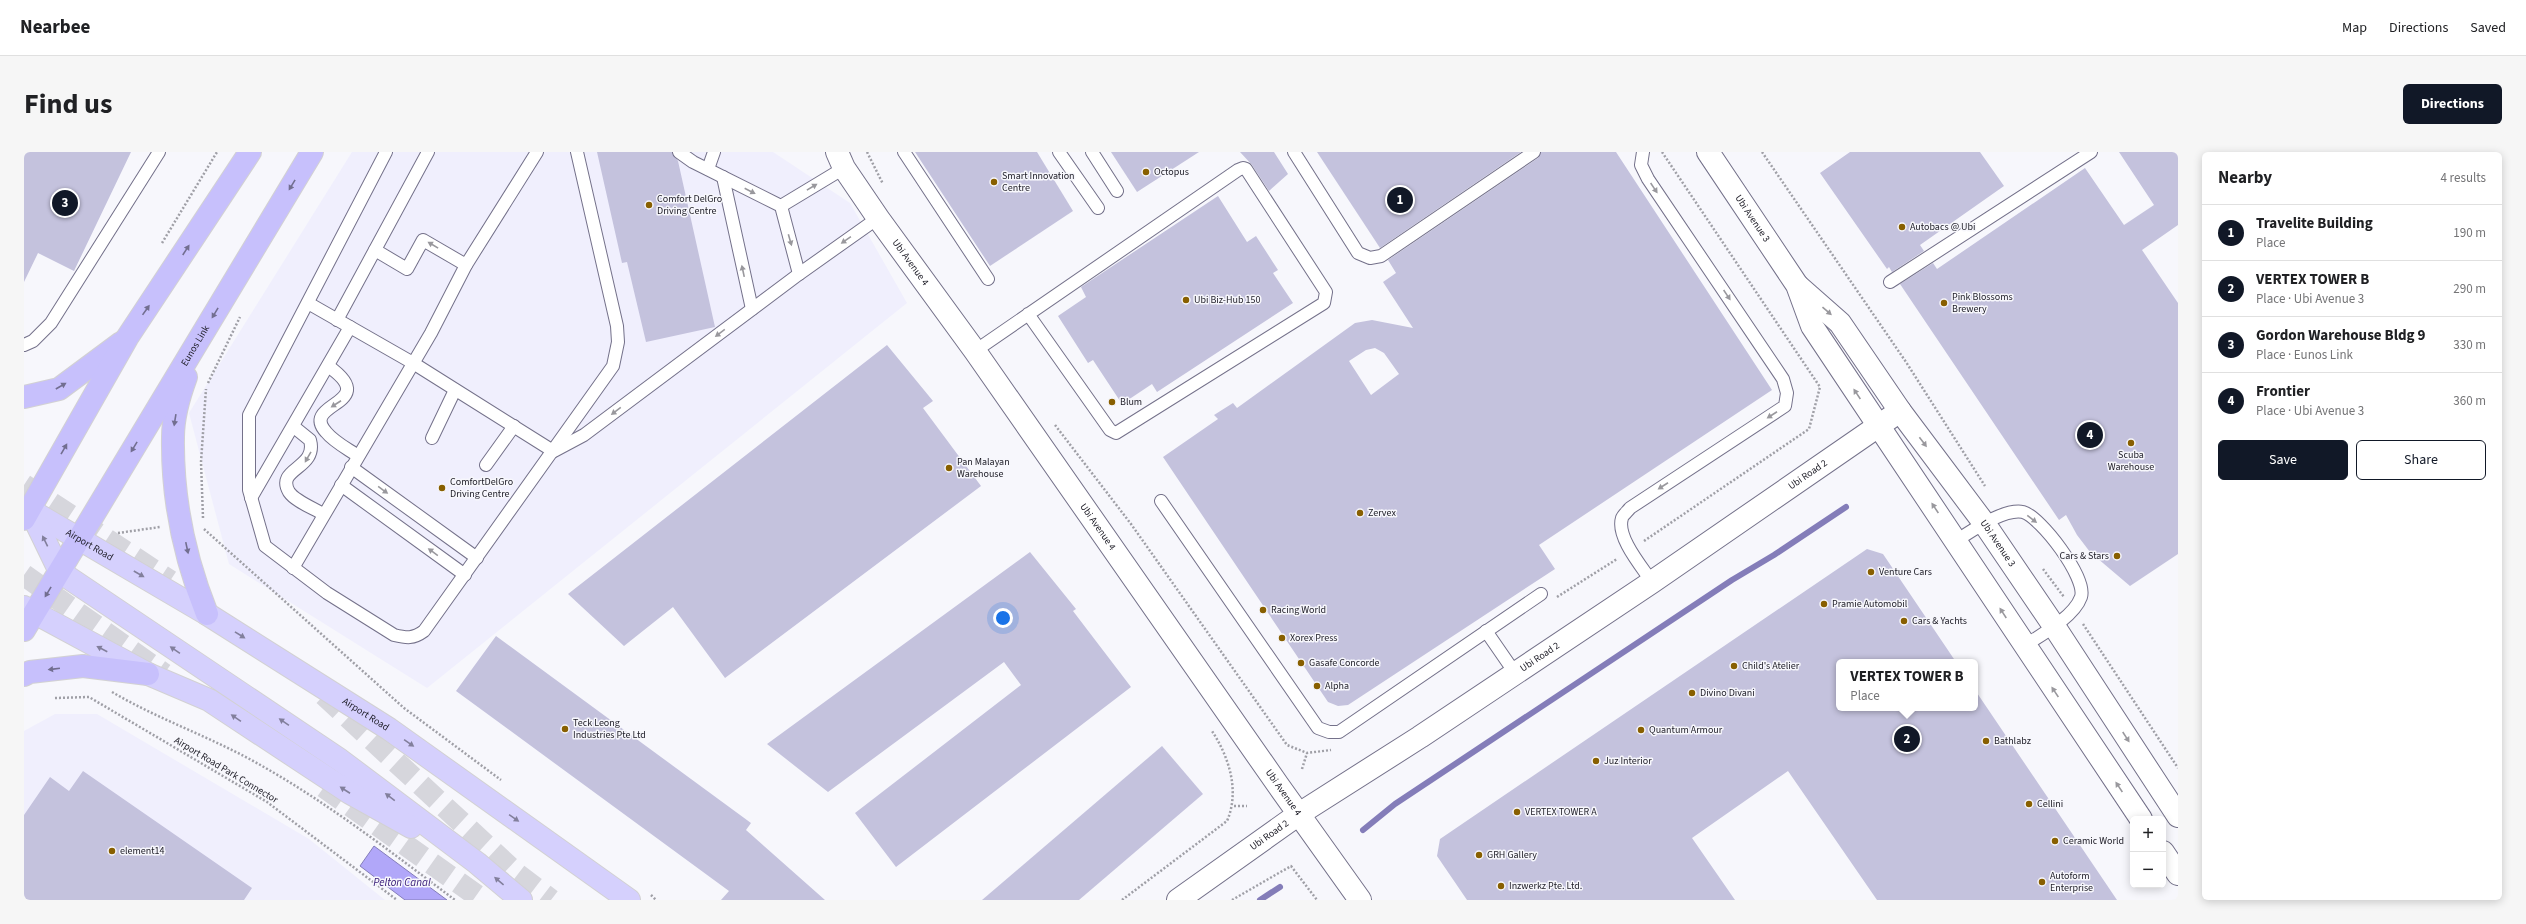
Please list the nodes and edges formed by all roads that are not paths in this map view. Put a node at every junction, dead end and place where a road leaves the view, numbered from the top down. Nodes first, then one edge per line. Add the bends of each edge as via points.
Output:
1 (159, 152) edge
2 (250, 152) edge
3 (312, 152) edge
4 (386, 152) edge
5 (428, 152) edge
6 (576, 152) edge
7 (679, 152) edge
8 (714, 152) edge
9 (904, 152) edge
10 (1059, 152) edge
11 (1092, 152) edge
12 (1294, 152) edge
13 (1534, 152) edge
14 (1643, 152) edge
15 (1708, 152) edge
16 (2090, 152) edge
17 (535, 153) edge
18 (840, 160) edge
19 (708, 169) junction
20 (723, 177) junction
21 (1117, 191) dead end
22 (780, 206) junction
23 (1098, 208) dead end
24 (878, 218) junction
25 (375, 250) junction
26 (466, 265) junction
27 (799, 274) junction
28 (988, 279) dead end
29 (1890, 282) dead end
30 (1797, 285) junction
31 (308, 303) junction
32 (752, 309) junction
33 (1028, 314) junction
34 (337, 320) junction
35 (350, 327) junction
36 (127, 338) junction
37 (197, 342) junction
38 (24, 345) edge
39 (975, 351) junction
40 (413, 363) junction
41 (328, 366) junction
42 (455, 390) junction
43 (24, 397) edge
44 (1900, 411) junction
45 (514, 426) junction
46 (1879, 426) junction
47 (294, 427) junction
48 (432, 438) dead end
49 (553, 451) junction
50 (358, 456) junction
51 (486, 466) dead end
52 (351, 467) junction
53 (341, 484) junction
54 (252, 498) junction
55 (1162, 501) dead end
56 (27, 514) edge
57 (323, 514) junction
58 (1984, 523) junction
59 (79, 539) junction
60 (1957, 540) junction
61 (477, 558) junction
62 (293, 568) junction
63 (60, 572) junction
64 (465, 575) junction
65 (1652, 582) junction
66 (1546, 597) road end
67 (207, 614) junction
68 (28, 616) edge
69 (2054, 626) junction
70 (1486, 631) junction
71 (2024, 646) junction
72 (1515, 673) junction
73 (148, 674) junction
74 (24, 676) edge
75 (1299, 814) junction
76 (2139, 816) edge
77 (2178, 816) edge
78 (2166, 856) edge
79 (477, 862) junction
80 (2178, 874) edge
81 (636, 895) edge
82 (521, 900) edge
83 (1178, 900) edge
84 (1360, 900) edge

1 - 38 lane via 51,323
36 -> 2 highway
3 -> 37 highway, Eunos Link
4 - 31 lane
5 - 25 lane
6 - 49 lane via 616,318 618,342 613,366
7 - 19 lane
8 - 19 lane
9 - 28 lane
10 - 23 lane
11 - 21 lane
12 - 13 lane via 1358,253 1370,258 1381,256
14 -> 65 lane via 1641,165 1648,179 1783,379 1787,393 1784,406 1630,508 1622,518 1622,531 1630,550
15 - 30 street, Ubi Avenue 3
16 - 29 lane
17 - 26 lane
22 -> 18 lane
18 - 24 street, Ubi Avenue 4
19 - 20 lane
20 -> 22 lane
32 -> 20 lane
22 -> 27 lane
24 -> 27 lane
24 - 39 street, Ubi Avenue 4
26 -> 25 lane via 423,240 406,269
25 - 34 lane
26 - 40 lane via 432,333
27 - 32 lane
30 -> 44 street, Ubi Avenue 3 via 1840,323
46 -> 30 street, Ubi Avenue 3 via 1812,326
31 - 34 lane
31 - 54 lane via 249,415 249,490
32 -> 49 lane via 584,435
33 - 33 lane via 1110,430 1116,434 1324,302 1327,296 1243,168
33 - 39 lane
34 - 35 lane
35 - 40 lane
35 - 41 lane
43 -> 36 highway via 59,389
56 -> 36 highway
37 -> 59 highway, Eunos Link
37 -> 67 highway via 178,402 172,436 182,525 193,578
39 - 75 street, Ubi Avenue 4
40 - 42 lane
40 - 50 lane
41 - 47 lane
41 -> 50 lane via 341,375 349,391 326,410 320,419 322,426 330,436
42 - 45 lane
42 - 48 lane
44 - 46 street, Ubi Road 2
44 -> 58 street, Ubi Avenue 3
45 - 49 lane
45 - 51 lane
60 -> 46 street, Ubi Avenue 3
46 - 65 street, Ubi Road 2
47 - 54 lane
47 -> 57 lane via 310,440 312,451 307,461 289,474 286,480 287,487 293,496
49 - 61 lane
50 - 52 lane
52 - 53 lane
52 -> 61 lane
53 - 57 lane
64 -> 53 lane
54 - 62 lane via 265,546
55 - 70 lane via 1318,728 1339,732
56 - 59 main road, Airport Road
63 -> 56 main road
57 - 62 lane
58 - 60 lane
58 - 69 street, Ubi Avenue 3
58 -> 69 lane via 2004,515 2024,512 2044,528 2074,568 2081,596 2073,609
59 - 63 highway, Eunos Link
59 -> 67 main road, Airport Road
71 -> 60 street, Ubi Avenue 3
61 - 64 lane
62 - 64 lane via 394,634 406,638 415,638 424,631
63 -> 68 highway, Eunos Link
79 -> 63 main road via 340,760
65 - 72 street, Ubi Road 2
66 - 70 lane
67 -> 81 main road, Airport Road via 389,729
73 -> 68 main road
69 - 71 lane
69 -> 77 street, Ubi Avenue 3
70 - 72 lane
76 -> 71 street, Ubi Avenue 3
72 - 75 street, Ubi Road 2
73 -> 74 highway via 83,666 30,672
79 -> 73 main road via 350,793 209,700
75 - 83 street, Ubi Road 2
75 - 84 street, Ubi Avenue 4
78 - 80 street
82 -> 79 main road

